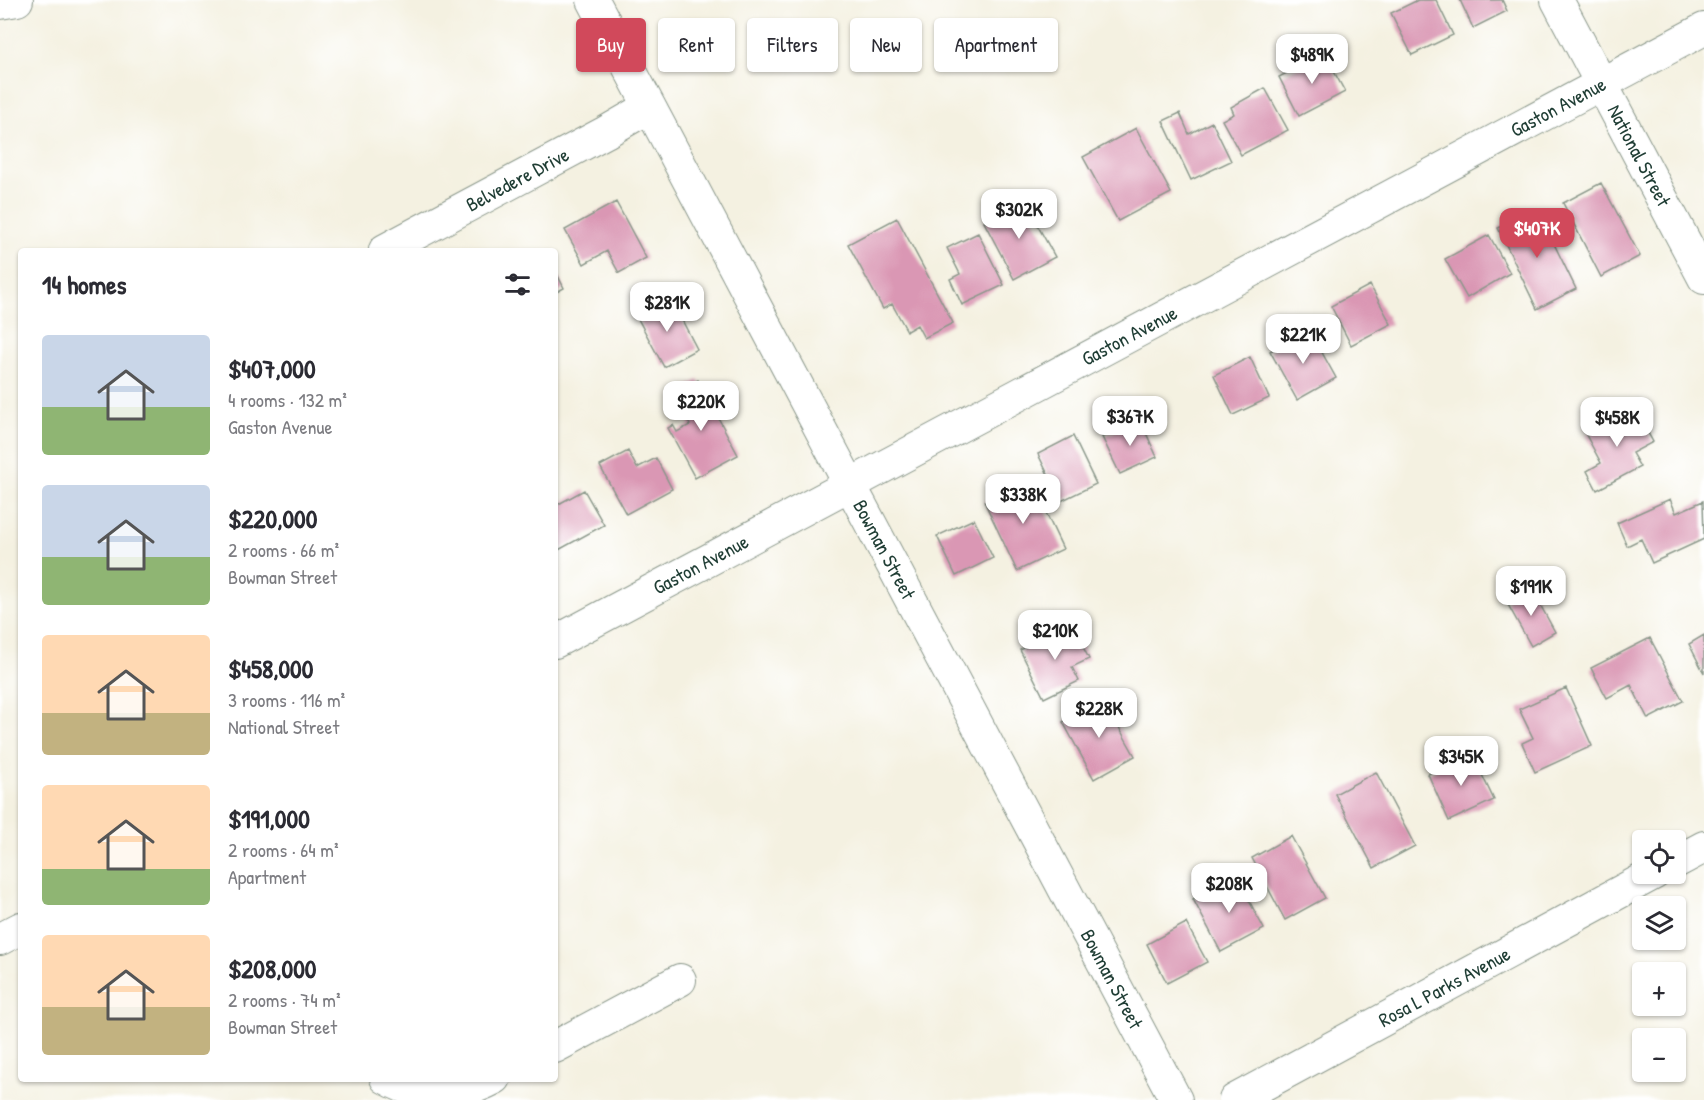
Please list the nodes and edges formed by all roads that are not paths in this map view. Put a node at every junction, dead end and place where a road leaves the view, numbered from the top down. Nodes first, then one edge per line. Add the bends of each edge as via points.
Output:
1 (16, 0) edge
2 (592, 0) edge
3 (1557, 0) edge
4 (0, 3) edge
5 (1704, 29) edge
6 (1602, 84) junction
7 (649, 107) junction
8 (390, 248) edge
9 (1704, 278) edge
10 (850, 484) junction
11 (558, 640) edge
12 (1704, 847) edge
13 (1686, 857) edge
14 (1635, 884) edge
15 (18, 930) edge
16 (0, 939) edge
17 (680, 980) dead end
18 (558, 1045) edge
19 (393, 1082) edge
20 (487, 1082) edge
21 (1176, 1100) edge
22 (1235, 1100) edge

1 - 4 street
2 - 7 street, Bowman Street
3 - 6 street, National Street
5 - 6 street, Gaston Avenue
6 - 9 street, National Street
6 - 10 street, Gaston Avenue
7 - 8 street, Belvedere Drive
7 - 10 street, Bowman Street
10 - 11 street, Gaston Avenue
10 - 21 street, Bowman Street
12 - 13 street
14 - 22 street, Rosa L Parks Avenue
15 - 16 street
17 - 18 street
19 - 20 street via 425,1094 454,1094

